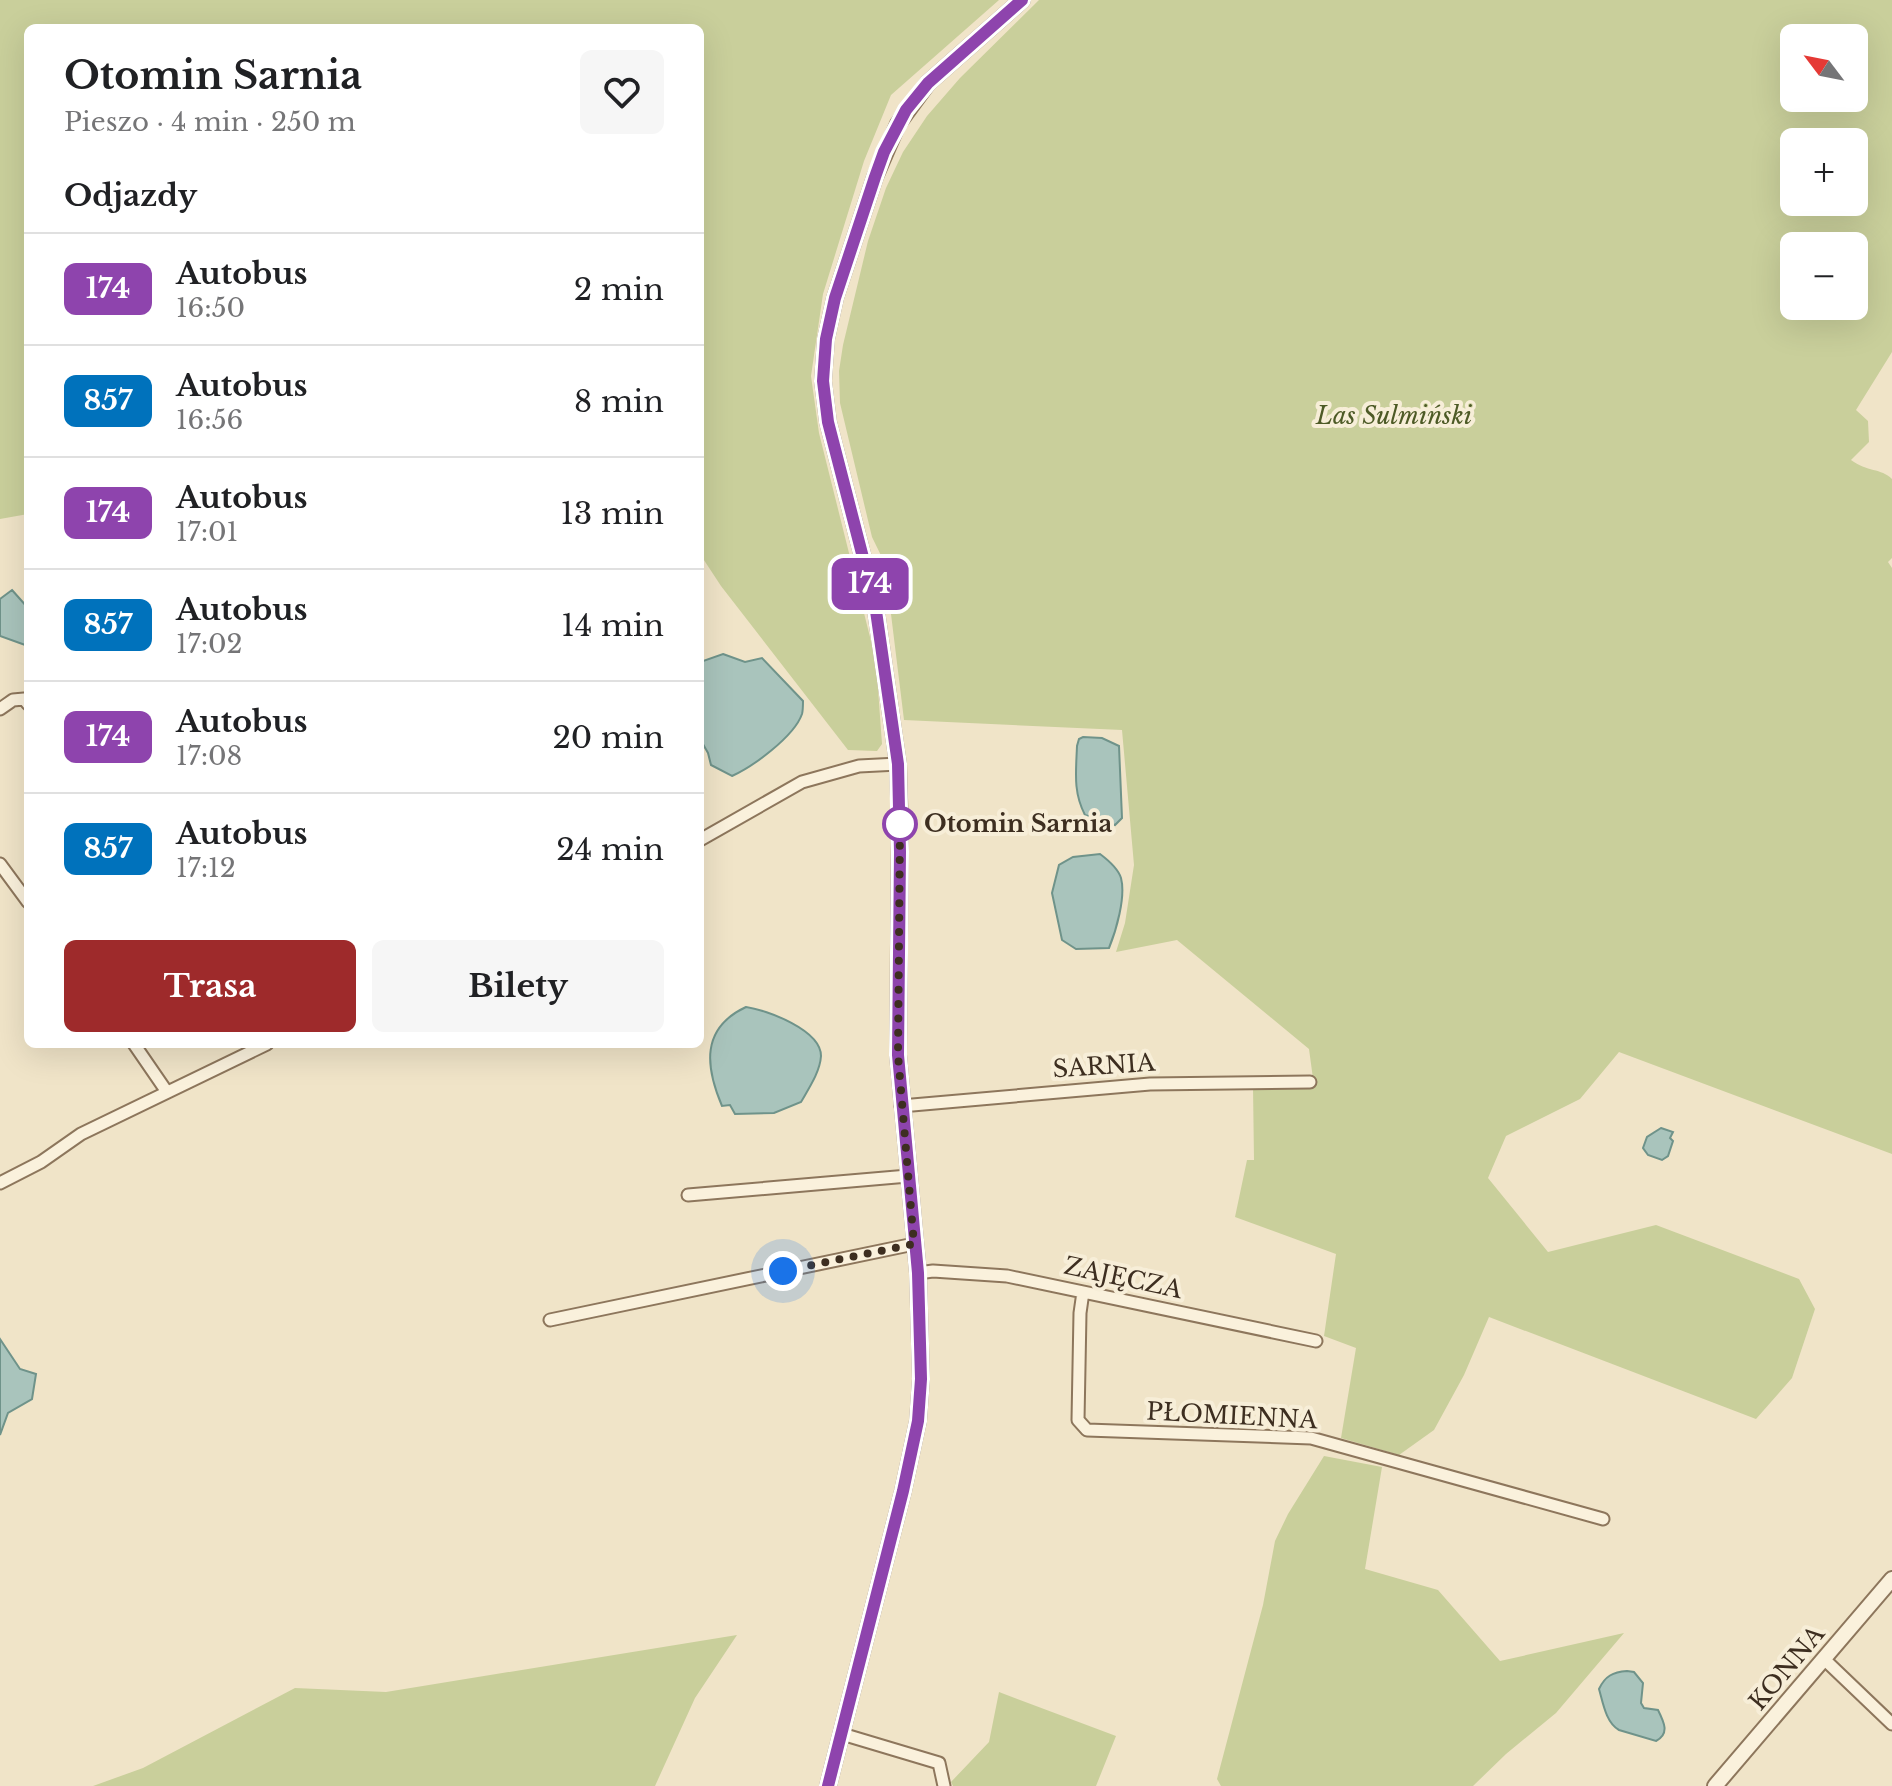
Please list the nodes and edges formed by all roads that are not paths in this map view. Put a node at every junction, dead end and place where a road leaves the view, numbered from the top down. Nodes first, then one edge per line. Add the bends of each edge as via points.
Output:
1 (1022, 0) edge
2 (24, 699) edge
3 (0, 709) edge
4 (898, 764) junction
5 (704, 838) edge
6 (0, 864) edge
7 (24, 897) edge
8 (137, 1048) edge
9 (259, 1048) edge
10 (1310, 1082) dead end
11 (167, 1092) junction
12 (901, 1106) junction
13 (908, 1176) junction
14 (0, 1183) edge
15 (688, 1195) dead end
16 (914, 1244) junction
17 (918, 1273) junction
18 (1083, 1292) junction
19 (550, 1320) dead end
20 (1316, 1341) dead end
21 (1603, 1519) dead end
22 (1892, 1579) edge
23 (1824, 1659) junction
24 (1892, 1724) edge
25 (842, 1734) junction
26 (828, 1786) edge
27 (944, 1786) edge
28 (1715, 1786) edge

1 - 4 street via 928,83 906,110 875,177 826,339 823,381 828,422 875,604
2 - 3 street
4 - 5 street via 859,766 802,782
4 - 12 street
6 - 7 street
8 - 11 street
9 - 11 street
10 - 12 street, SARNIA via 1150,1084
11 - 14 street via 81,1134
12 - 13 street
13 - 15 street
13 - 16 street
16 - 17 street
16 - 19 street
17 - 18 street, ZAJĘCZA via 1007,1276
17 - 25 street via 918,1421
18 - 20 street, ZAJĘCZA
18 - 21 street, PŁOMIENNA via 1078,1420 1087,1430 1311,1438
22 - 23 street, KONNA
23 - 24 street
23 - 28 street, KONNA
25 - 26 street
25 - 27 street via 939,1763

